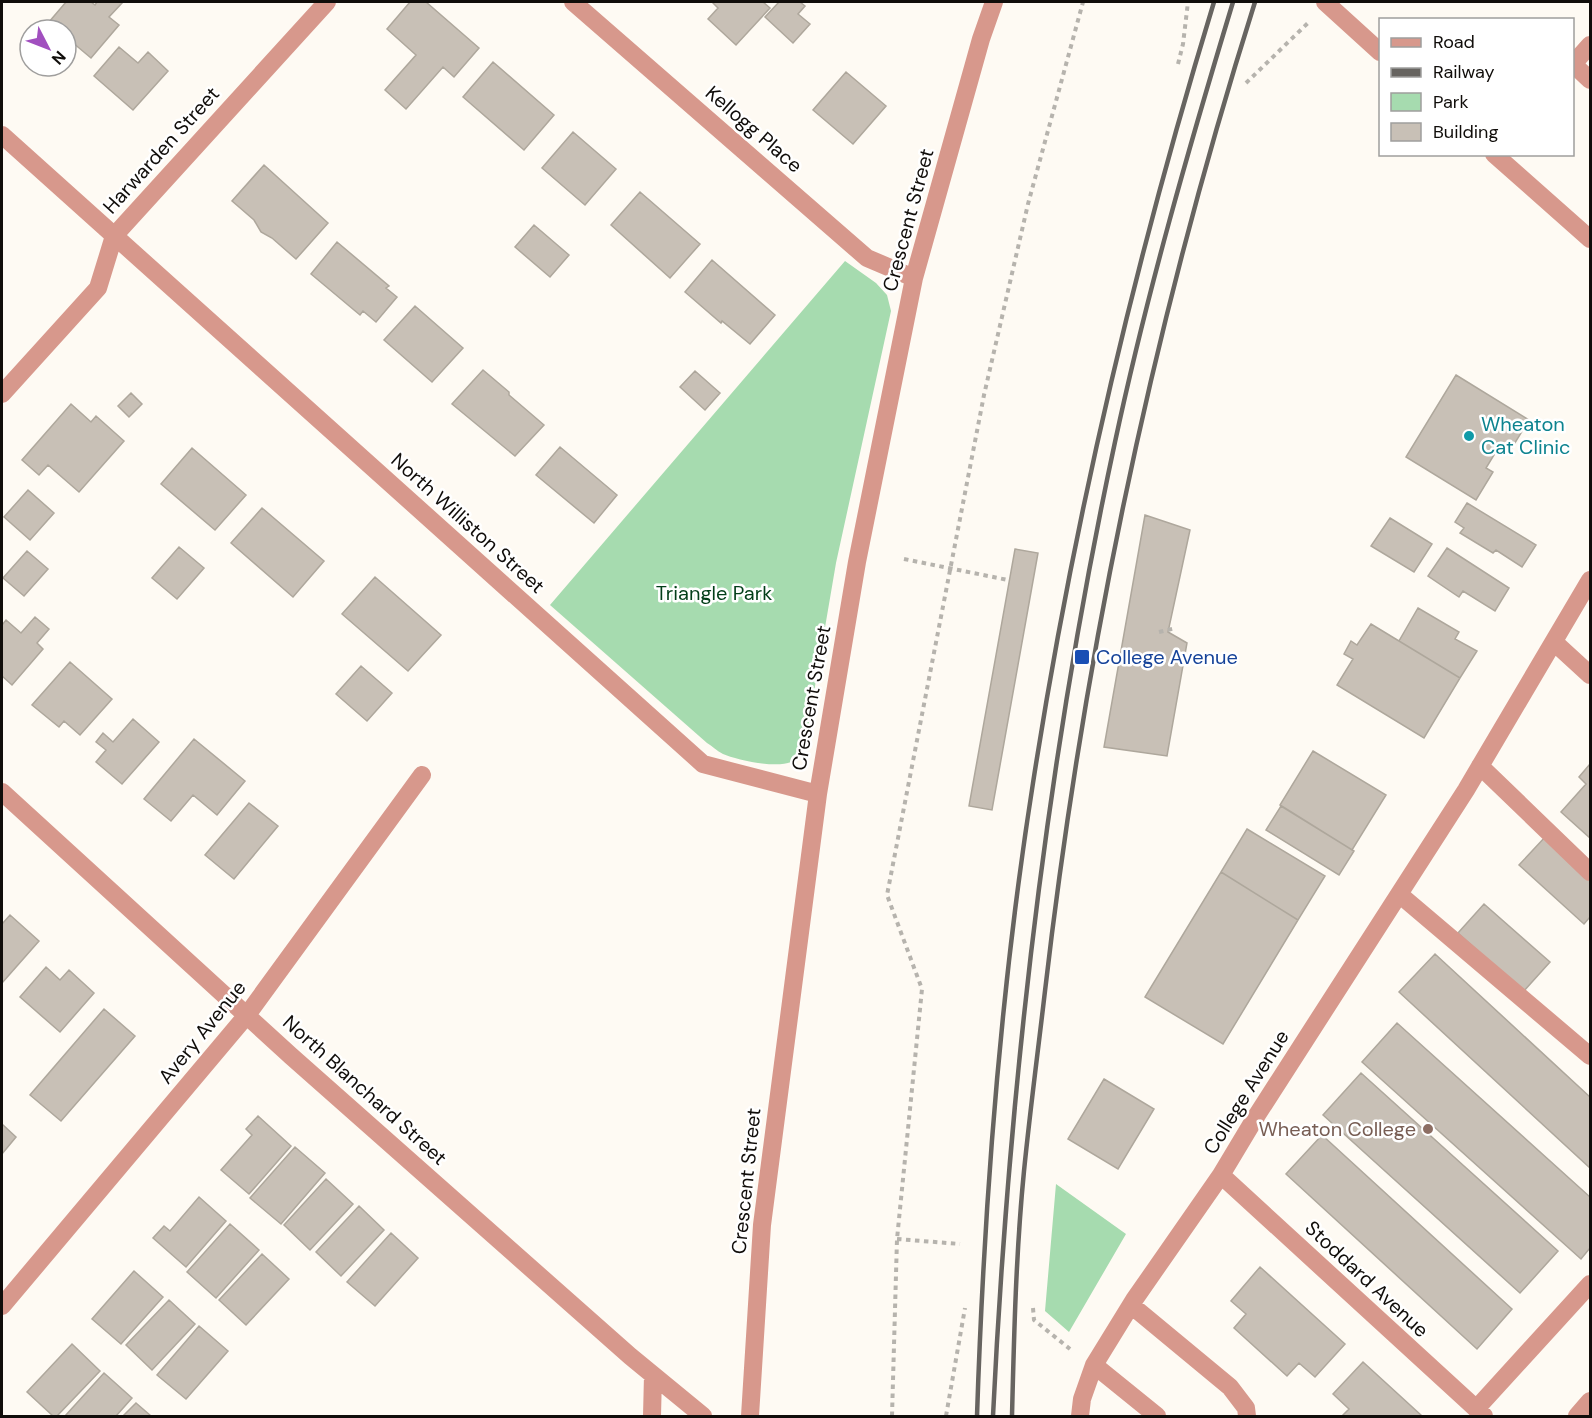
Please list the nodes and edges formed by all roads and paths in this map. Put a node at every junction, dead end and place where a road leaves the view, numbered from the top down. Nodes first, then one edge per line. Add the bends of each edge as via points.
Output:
1 (327, 2) edge
2 (573, 2) edge
3 (994, 2) edge
4 (1083, 2) edge
5 (1188, 2) edge
6 (1325, 2) edge
7 (1301, 29) dead end
8 (1590, 45) edge
9 (1379, 51) edge
10 (1574, 63) edge
11 (1178, 64) dead end
12 (1574, 65) edge
13 (1590, 80) edge
14 (1246, 84) dead end
15 (2, 135) edge
16 (1496, 156) edge
17 (114, 236) junction
18 (1590, 239) edge
19 (914, 278) junction
20 (2, 394) edge
21 (904, 559) dead end
22 (949, 567) junction
23 (1008, 580) dead end
24 (1590, 580) edge
25 (1176, 628) dead end
26 (1159, 632) dead end
27 (1554, 642) junction
28 (1590, 675) edge
29 (1480, 766) junction
30 (422, 776) dead end
31 (2, 792) edge
32 (818, 794) junction
33 (1590, 872) edge
34 (1399, 894) junction
35 (247, 1015) junction
36 (1590, 1056) edge
37 (1221, 1175) junction
38 (897, 1239) junction
39 (960, 1244) dead end
40 (1590, 1284) edge
41 (1131, 1305) junction
42 (2, 1306) edge
43 (965, 1308) dead end
44 (1033, 1308) dead end
45 (1070, 1349) dead end
46 (1094, 1365) junction
47 (653, 1375) junction
48 (1590, 1401) edge
49 (1480, 1413) edge
50 (652, 1416) edge
51 (703, 1416) edge
52 (750, 1416) edge
53 (892, 1416) edge
54 (946, 1416) edge
55 (1080, 1416) edge
56 (1157, 1416) edge
57 (1247, 1416) edge
58 (1576, 1416) edge

1 - 17 street, Harwarden Street
2 - 19 street, Kellogg Place via 867,258
3 - 19 street, Crescent Street
4 - 22 path via 1028,204
5 - 11 path
6 - 9 street
7 - 14 path
8 - 10 street
12 - 13 street
15 - 17 street, North Williston Street
16 - 18 street
17 - 20 street, Harwarden Street via 98,288
17 - 32 street, North Williston Street via 702,764
19 - 32 street, Crescent Street via 857,562
21 - 22 path
22 - 23 path
22 - 38 path via 887,895 922,989
24 - 27 street, College Avenue
25 - 26 path
27 - 28 street
27 - 29 street, College Avenue
29 - 33 street
29 - 34 street, College Avenue
30 - 35 street, Avery Avenue
31 - 35 street, North Blanchard Street
32 - 52 street, Crescent Street via 762,1225
34 - 36 street
34 - 37 street, College Avenue
35 - 42 street, Avery Avenue
35 - 47 street, North Blanchard Street
37 - 41 street, College Avenue
37 - 49 street, Stoddard Avenue
38 - 39 path
38 - 53 path
40 - 49 street
41 - 46 street, College Avenue
41 - 57 street via 1230,1387 1246,1408
43 - 54 path
44 - 45 path via 1034,1320
46 - 55 street, College Avenue
46 - 56 street
47 - 50 street
47 - 51 street, North Blanchard Street
48 - 58 street

